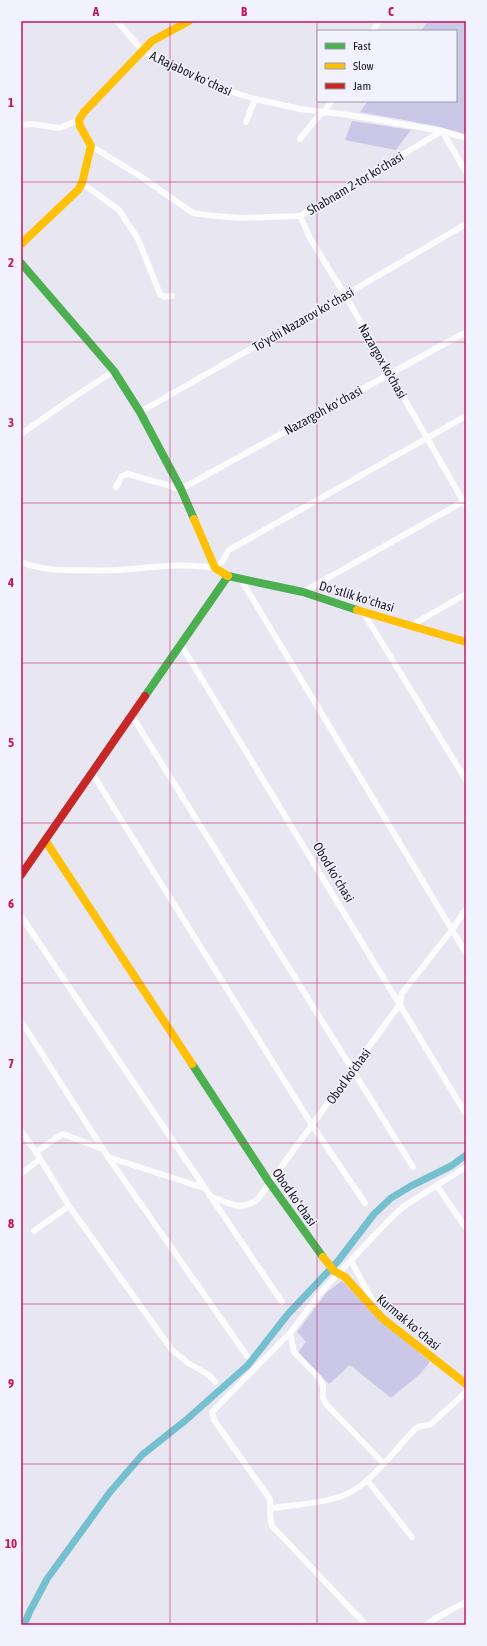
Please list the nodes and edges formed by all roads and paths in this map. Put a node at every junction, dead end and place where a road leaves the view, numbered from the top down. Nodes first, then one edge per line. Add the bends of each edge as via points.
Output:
1 (117, 21) edge
2 (189, 21) edge
3 (379, 21) edge
4 (373, 30) edge
5 (142, 50) junction
6 (254, 99) junction
7 (330, 102) edge
8 (322, 113) junction
9 (79, 120) junction
10 (246, 122) dead end
11 (21, 125) edge
12 (442, 132) junction
13 (300, 138) dead end
14 (466, 138) edge
15 (91, 146) junction
16 (466, 172) edge
17 (82, 183) junction
18 (300, 216) junction
19 (466, 224) edge
20 (21, 244) edge
21 (21, 263) edge
22 (345, 295) junction
23 (172, 296) dead end
24 (466, 332) edge
25 (114, 371) junction
26 (390, 373) junction
27 (140, 412) junction
28 (466, 416) edge
29 (21, 434) edge
30 (428, 438) junction
31 (116, 487) dead end
32 (181, 489) junction
33 (465, 503) edge
34 (21, 562) edge
35 (215, 568) junction
36 (228, 576) junction
37 (240, 578) junction
38 (303, 592) junction
39 (466, 594) edge
40 (363, 612) junction
41 (412, 625) junction
42 (466, 642) edge
43 (180, 643) junction
44 (132, 716) junction
45 (92, 773) junction
46 (466, 780) edge
47 (46, 840) junction
48 (21, 875) edge
49 (466, 909) edge
50 (21, 916) edge
51 (452, 930) junction
52 (466, 953) edge
53 (400, 1004) junction
54 (21, 1021) edge
55 (353, 1070) junction
56 (466, 1114) edge
57 (312, 1125) junction
58 (21, 1131) edge
59 (103, 1149) junction
60 (36, 1152) junction
61 (108, 1157) junction
62 (40, 1159) junction
63 (413, 1167) dead end
64 (466, 1167) edge
65 (21, 1174) edge
66 (269, 1182) junction
67 (437, 1186) junction
68 (204, 1188) junction
69 (209, 1196) junction
70 (364, 1203) dead end
71 (69, 1206) junction
72 (466, 1228) edge
73 (34, 1231) dead end
74 (351, 1261) junction
75 (334, 1270) junction
76 (282, 1302) dead end
77 (382, 1318) junction
78 (290, 1333) junction
79 (247, 1356) dead end
80 (215, 1382) dead end
81 (466, 1384) edge
82 (466, 1392) edge
83 (384, 1464) junction
84 (367, 1480) junction
85 (272, 1508) junction
86 (412, 1538) dead end
87 (466, 1602) edge
88 (366, 1625) edge
89 (426, 1625) edge

1 - 5 street, A.Rajabov koʻchasi
2 - 5 street via 152,41
3 - 4 street
5 - 6 street, A.Rajabov koʻchasi via 222,89
5 - 9 street
6 - 8 street, A.Rajabov koʻchasi
6 - 10 street
7 - 8 street
8 - 12 street, A.Rajabov koʻchasi via 349,115
8 - 13 street
9 - 11 street via 59,128
9 - 15 street
12 - 14 street
12 - 16 street
12 - 18 street, Shabnam 2-tor koʼchasi
15 - 17 street
15 - 18 street, Shabnam 2-tor koʼchasi via 194,213 240,218
17 - 20 street via 78,190
17 - 23 street via 119,210 138,239 160,294 165,297
18 - 22 street, Nazargox ko'chasi via 311,240
19 - 22 street, To'ychi Nazarov koʻchasi
21 - 25 street
22 - 26 street, Nazargox ko'chasi
22 - 27 street, To'ychi Nazarov koʻchasi
24 - 26 street, Nazargoh koʻchasi
25 - 27 street
25 - 29 street
26 - 30 street, Nazargox ko'chasi
26 - 32 street, Nazargoh koʻchasi
27 - 32 street
28 - 30 street
30 - 33 street, Nazargox ko'chasi
30 - 35 street via 229,550
31 - 32 street via 122,476 128,474
32 - 35 street
33 - 38 street
34 - 35 street via 44,569 69,571 197,564
35 - 36 street
36 - 37 street, Doʻstlik koʻchasi
36 - 43 street
37 - 38 street, Doʻstlik koʻchasi
37 - 51 street
38 - 40 street, Doʻstlik koʻchasi
39 - 41 street
40 - 41 street, Doʻstlik koʻchasi
40 - 46 street
41 - 42 street, Doʻstlik koʻchasi
43 - 44 street
43 - 53 street, Obod koʻchasi
44 - 45 street
44 - 55 street
45 - 47 street
45 - 57 street
47 - 48 street
47 - 66 street, Obod koʻchasi
49 - 51 street, Obod ko'chasi
50 - 68 street
51 - 52 street
51 - 53 street, Obod ko'chasi via 402,994
53 - 55 street, Obod ko'chasi
53 - 56 street, Obod koʻchasi
54 - 59 street
55 - 57 street, Obod ko'chasi
55 - 63 street
57 - 66 street, Obod ko'chasi
57 - 70 street
58 - 60 street
59 - 60 street via 63,1134
59 - 61 street
60 - 62 street
61 - 68 street
61 - 79 street
62 - 65 street
62 - 71 street
64 - 67 street
66 - 69 street, Obod ko'chasi via 258,1199 250,1205 234,1205
66 - 75 street, Obod koʻchasi
67 - 72 street
67 - 74 street via 404,1206
68 - 69 street
69 - 76 street
71 - 73 street
71 - 80 street via 172,1350 209,1375
74 - 75 street
74 - 77 street
75 - 77 street, Kurmak koʻchasi via 345,1277
75 - 78 street
77 - 81 street, Kurmak koʻchasi
78 - 83 street via 294,1352 323,1385 323,1398 326,1404
78 - 85 street via 212,1412 214,1420 270,1499
82 - 83 street via 431,1424 416,1428
83 - 84 street
84 - 85 street via 340,1497
84 - 86 street
85 - 88 street via 272,1526
87 - 89 street

